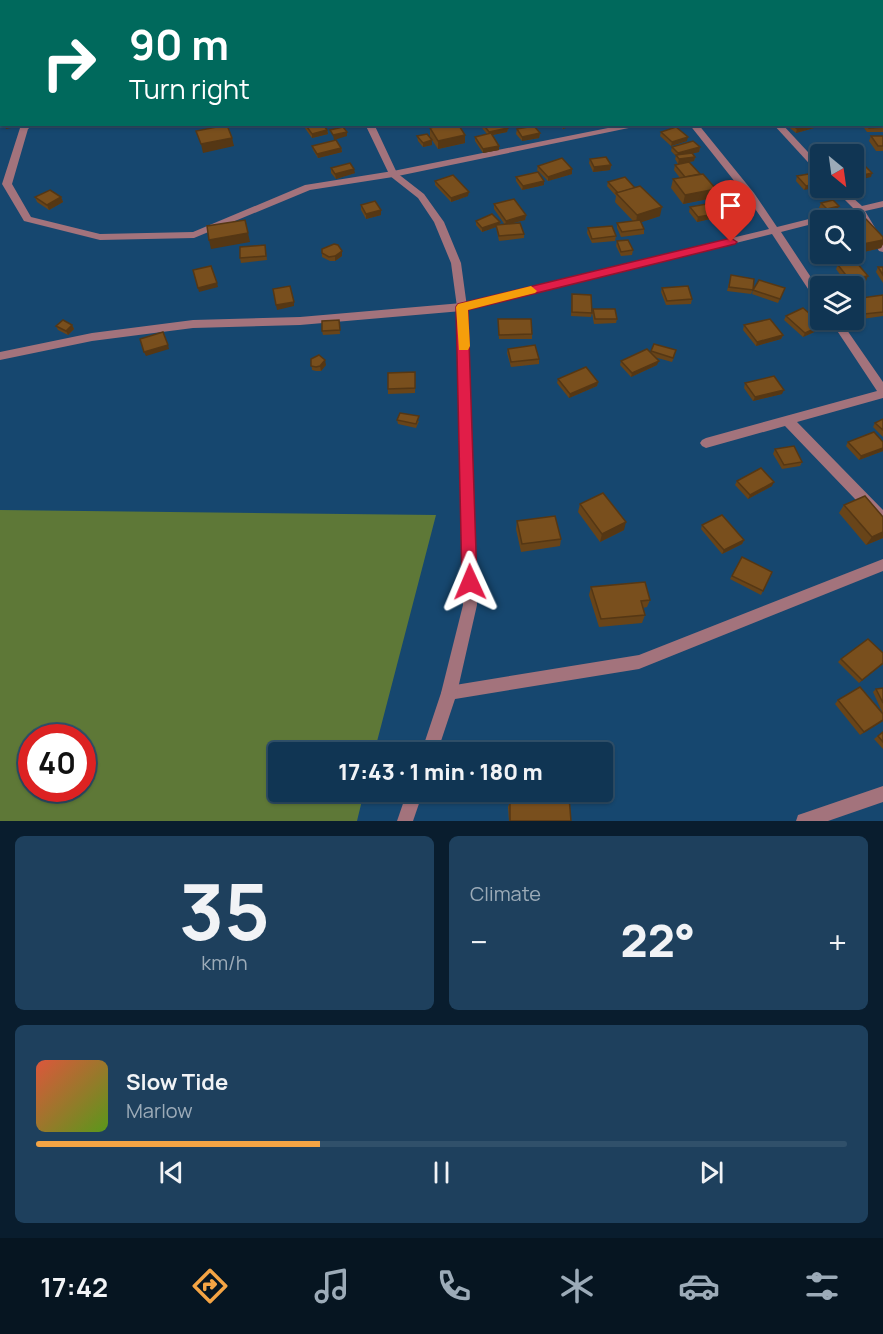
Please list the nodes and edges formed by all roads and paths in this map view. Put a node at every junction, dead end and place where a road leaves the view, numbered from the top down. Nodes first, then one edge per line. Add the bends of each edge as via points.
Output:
1 (27, 126) edge
2 (370, 126) edge
3 (634, 126) edge
4 (695, 126) edge
5 (779, 126) edge
6 (810, 159) edge
7 (393, 174) junction
8 (847, 198) edge
9 (883, 204) edge
10 (859, 209) junction
11 (776, 231) junction
12 (883, 249) edge
13 (810, 283) edge
14 (462, 307) junction
15 (842, 330) edge
16 (0, 356) edge
17 (883, 392) edge
18 (788, 421) junction
19 (706, 443) dead end
20 (883, 519) edge
21 (883, 565) edge
22 (449, 693) junction
23 (433, 742) edge
24 (883, 794) edge
25 (412, 802) edge
26 (405, 821) edge
27 (804, 821) edge

1 - 7 street via 7,184 27,219 100,237 194,236 308,188
2 - 7 street
3 - 7 street
4 - 11 street
5 - 6 street
7 - 14 street via 421,196 439,222 456,263
8 - 10 street
9 - 10 street
10 - 11 street
10 - 12 street
11 - 13 street
11 - 14 street
14 - 16 street via 300,321 194,324 92,337
14 - 22 street via 470,604
15 - 17 street
17 - 18 street
18 - 19 street
18 - 20 street
21 - 22 street via 639,663
22 - 23 street
24 - 27 street
25 - 26 street

